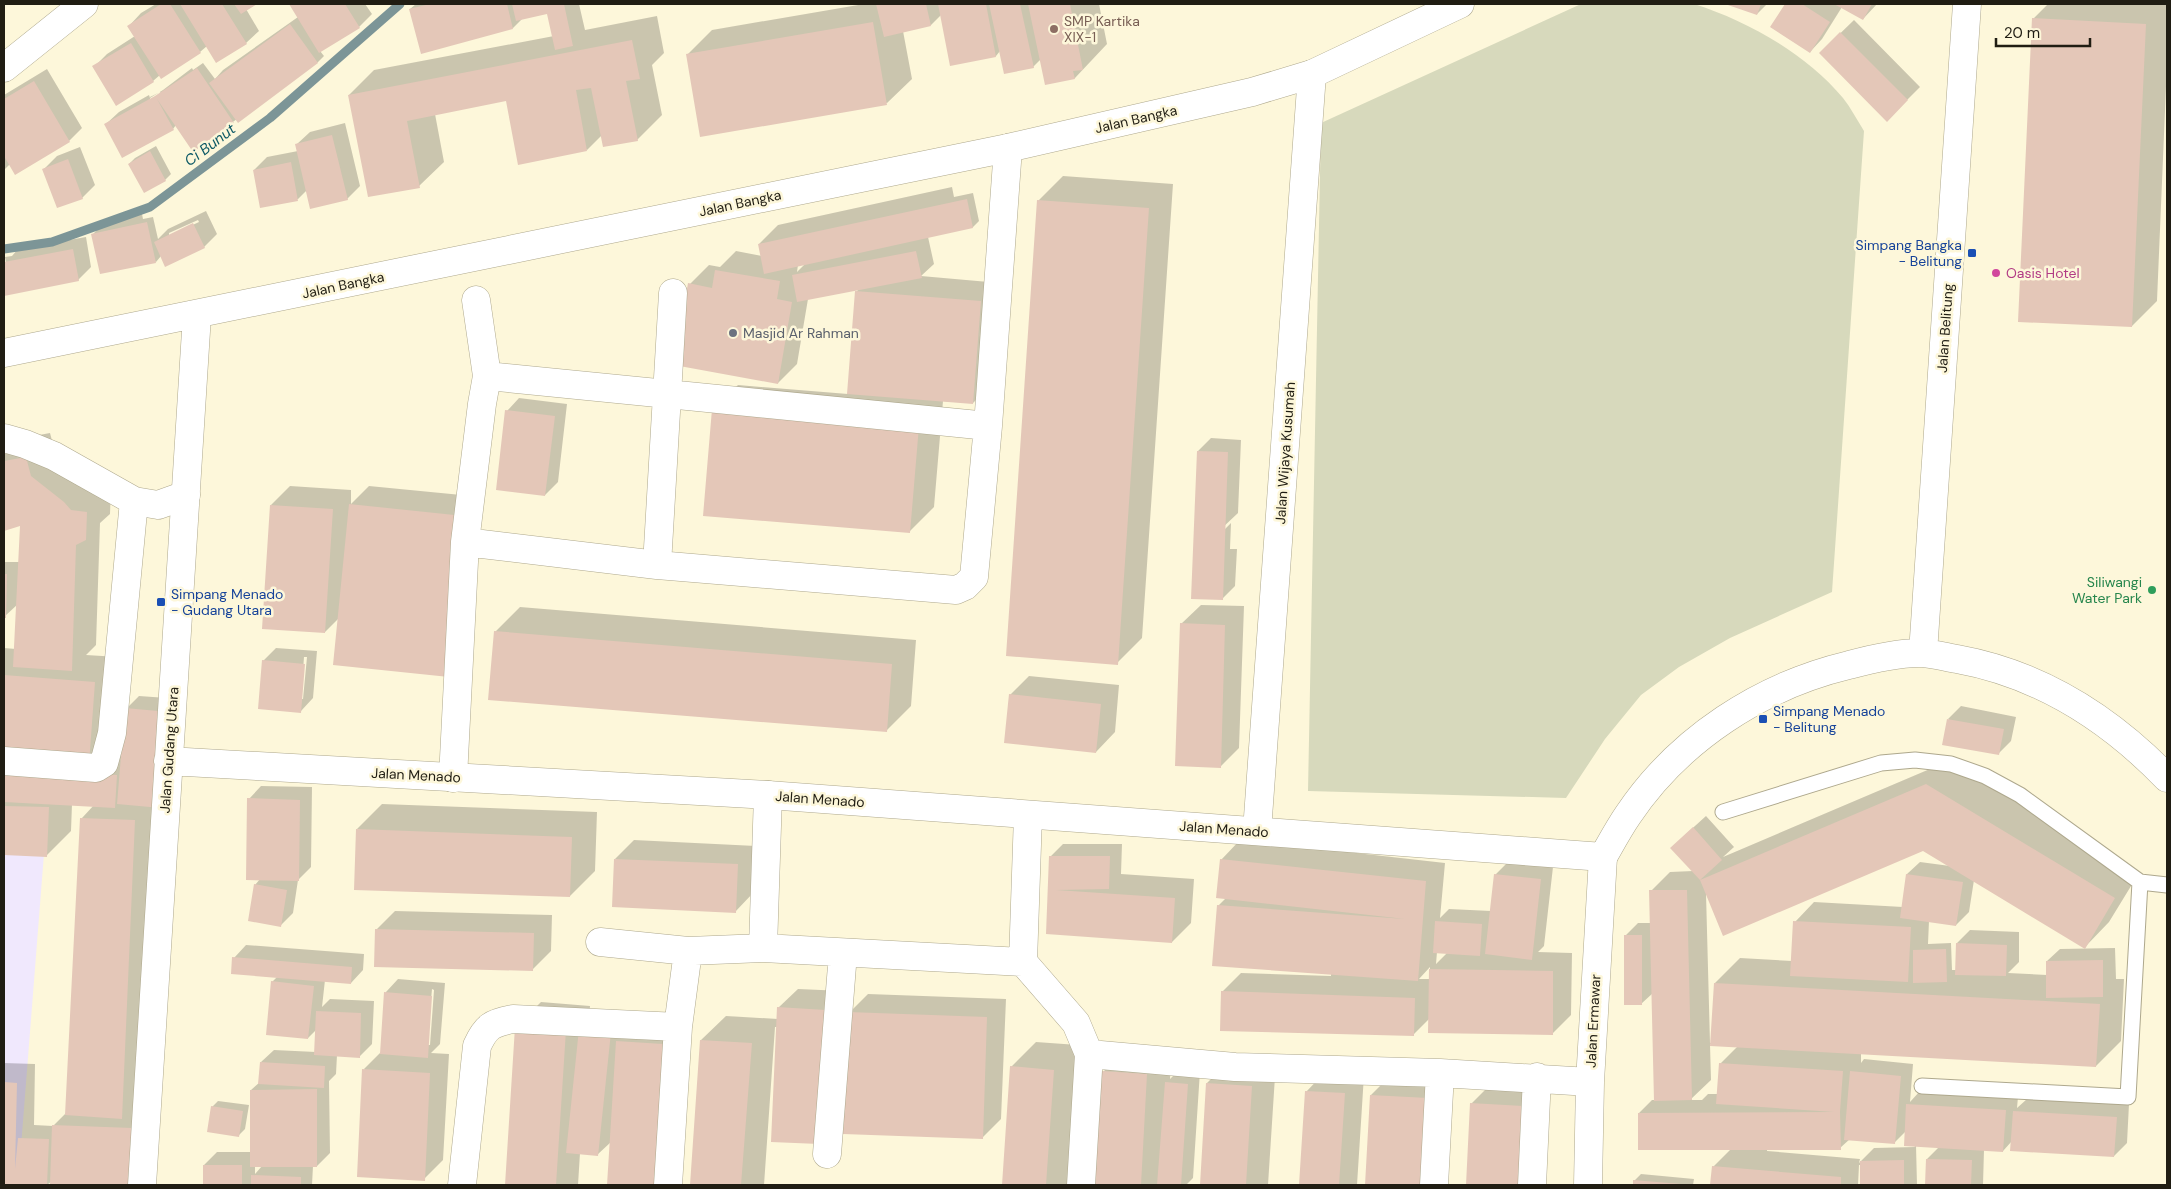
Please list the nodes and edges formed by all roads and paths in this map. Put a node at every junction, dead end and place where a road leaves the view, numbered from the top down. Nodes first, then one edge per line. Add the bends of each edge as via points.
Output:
1 (1460, 4) edge
2 (1967, 4) edge
3 (81, 5) edge
4 (4, 68) edge
5 (1312, 74) junction
6 (1008, 148) junction
7 (673, 293) dead end
8 (476, 300) dead end
9 (197, 315) junction
10 (4, 353) edge
11 (487, 376) junction
12 (666, 394) junction
13 (988, 426) junction
14 (4, 438) edge
15 (186, 495) junction
16 (134, 501) junction
17 (465, 542) junction
18 (657, 565) junction
19 (1923, 653) junction
20 (4, 761) edge
21 (168, 761) junction
22 (453, 778) junction
23 (2167, 778) edge
24 (768, 796) junction
25 (1723, 812) dead end
26 (1028, 815) junction
27 (1257, 832) junction
28 (1603, 857) junction
29 (2140, 882) junction
30 (2167, 885) edge
31 (600, 942) dead end
32 (763, 948) junction
33 (688, 951) junction
34 (843, 953) junction
35 (1023, 962) junction
36 (678, 1027) junction
37 (1089, 1054) junction
38 (1440, 1073) junction
39 (1537, 1077) junction
40 (1590, 1082) junction
41 (1922, 1086) dead end
42 (827, 1154) dead end
43 (142, 1185) edge
44 (462, 1185) edge
45 (668, 1185) edge
46 (1080, 1185) edge
47 (1434, 1185) edge
48 (1532, 1185) edge
49 (1588, 1185) edge

1 - 5 street, Jalan Bangka
2 - 19 street, Jalan Belitung
3 - 4 street
5 - 6 street, Jalan Bangka via 1252,92
5 - 27 street, Jalan Wijaya Kusumah
6 - 9 street, Jalan Bangka
6 - 13 street
7 - 12 street
8 - 11 street
9 - 10 street, Jalan Bangka
9 - 15 street, Jalan Gudang Utara
11 - 12 street
11 - 17 street
12 - 13 street
12 - 18 street
13 - 18 street via 974,576 956,590
14 - 16 street via 54,456
15 - 16 street via 158,505
15 - 21 street, Jalan Gudang Utara
16 - 20 street via 112,733 104,763 96,768
17 - 18 street
17 - 22 street
19 - 23 street via 1982,664 2039,684 2092,713 2139,749
19 - 28 street via 1825,670 1779,688 1735,711 1660,775 1629,814
21 - 22 street, Jalan Menado
21 - 43 street, Jalan Gudang Utara
22 - 24 street, Jalan Menado
24 - 26 street, Jalan Menado
24 - 32 street
25 - 29 lane via 1881,763 1915,760 1951,764 1985,776 2020,795
26 - 27 street, Jalan Menado
26 - 35 street
27 - 28 street, Jalan Menado
28 - 40 street, Jalan Ermawar
29 - 30 lane
29 - 41 lane via 2128,1098
31 - 33 street
32 - 33 street
32 - 34 street
33 - 36 street
34 - 35 street
34 - 42 street
35 - 37 street via 1076,1023
36 - 44 street via 513,1019 494,1022 483,1033 477,1046
36 - 45 street
37 - 38 street via 1235,1066
37 - 46 street
38 - 39 street
38 - 47 street
39 - 40 street
39 - 48 street
40 - 49 street, Jalan Ermawar

